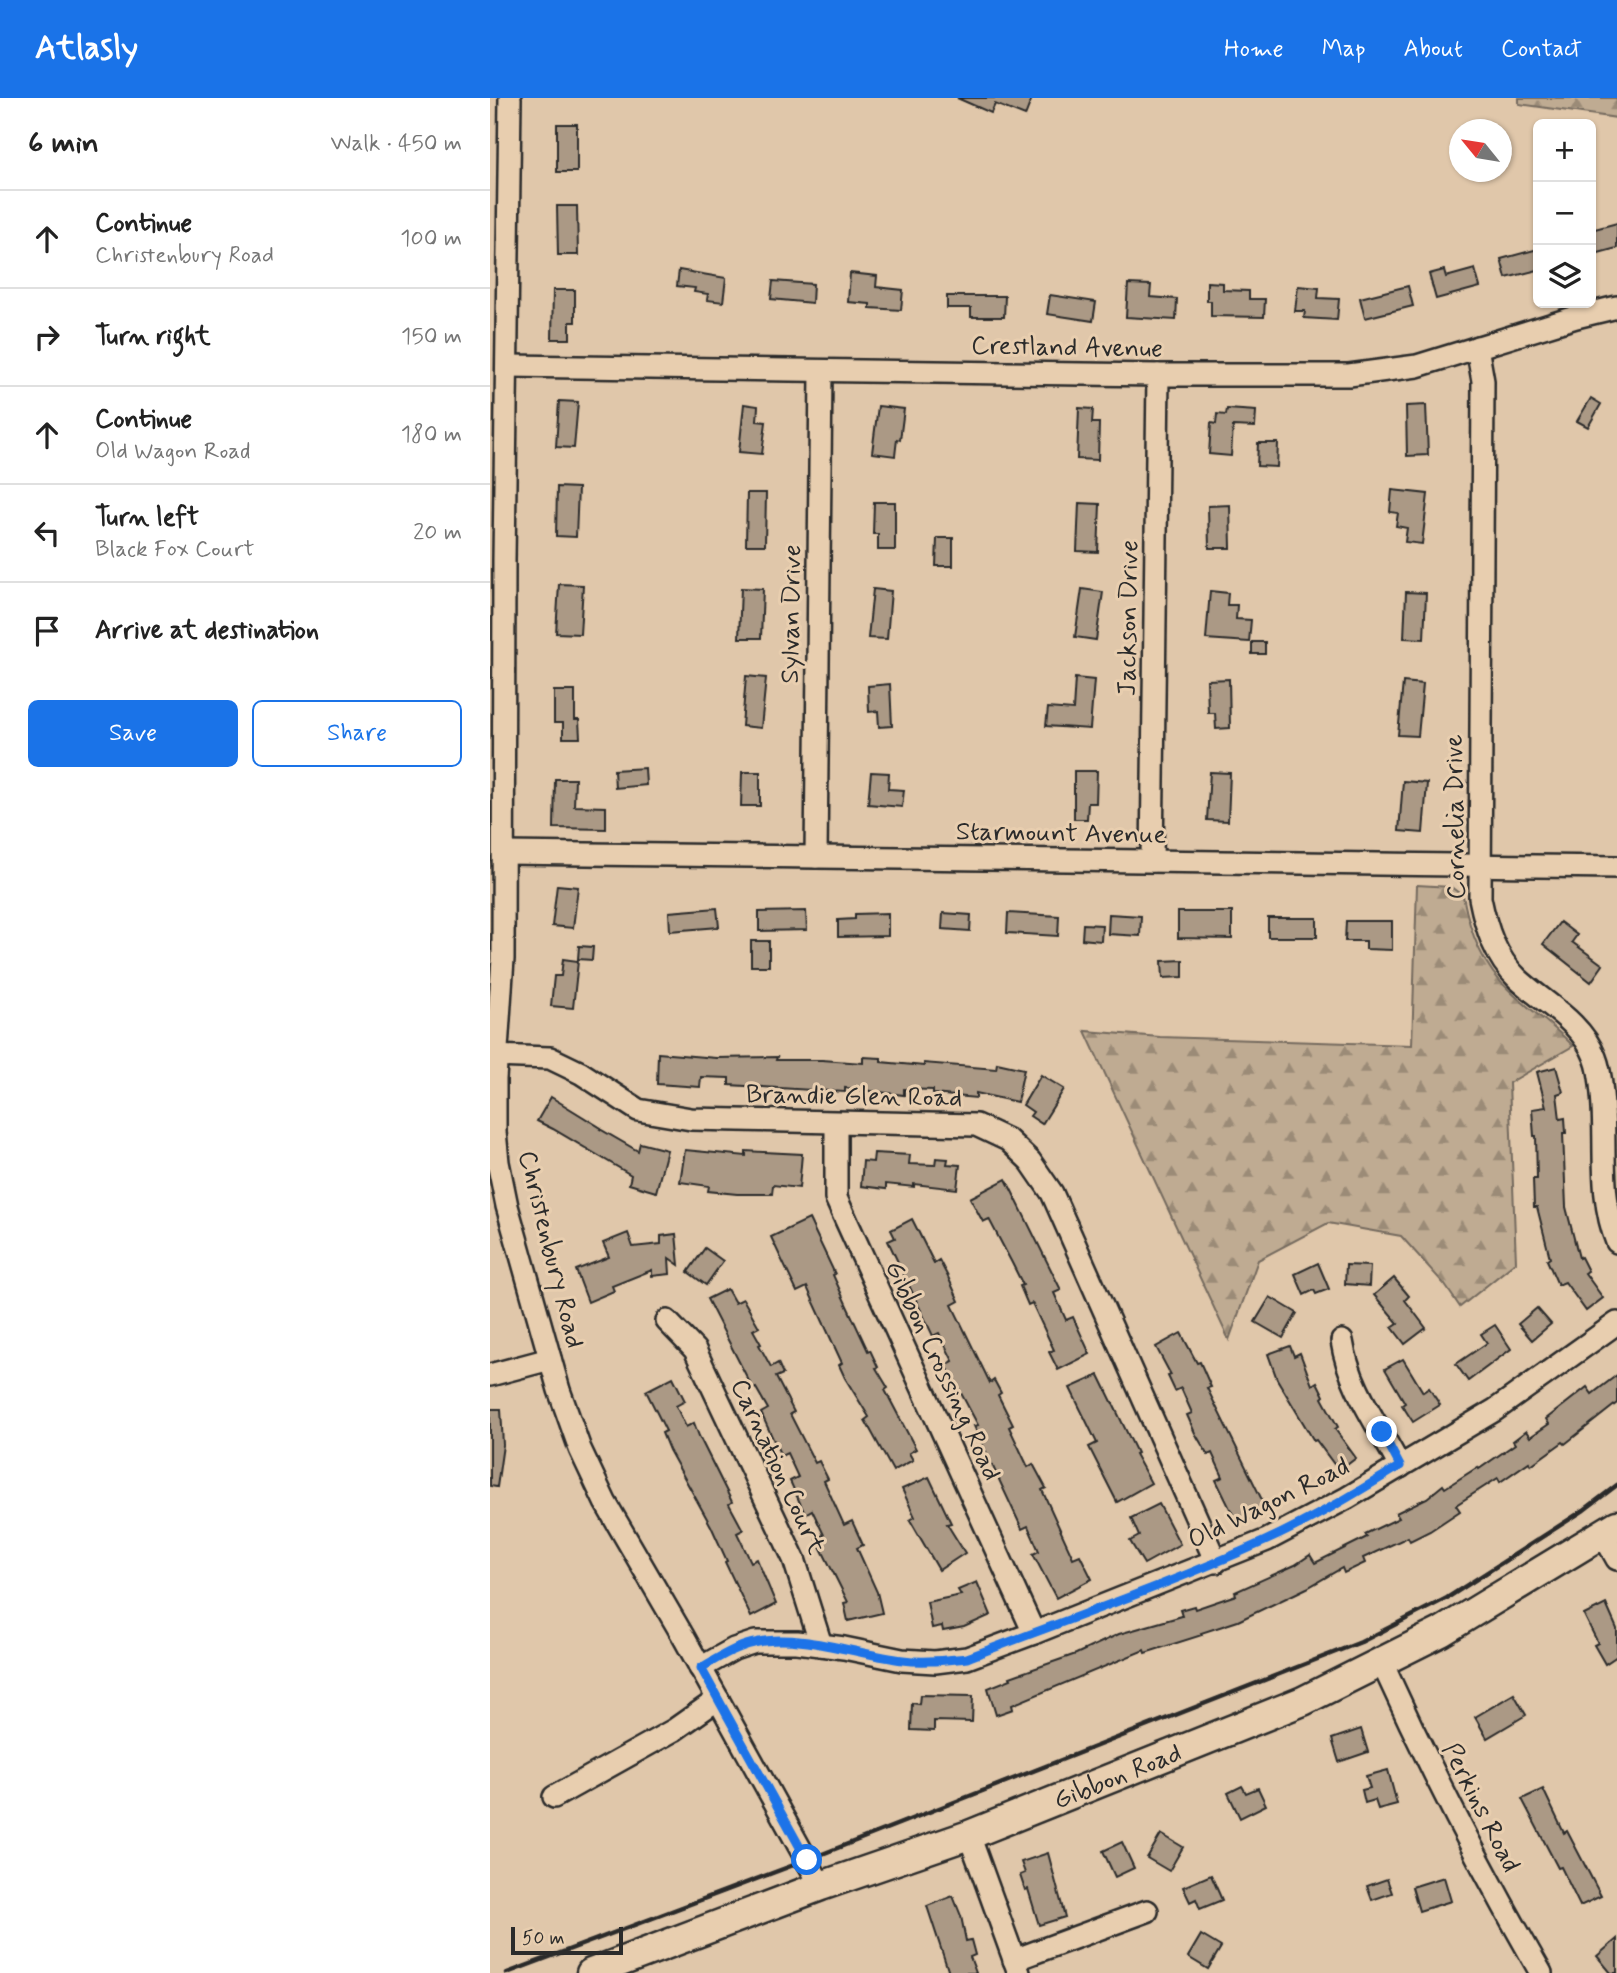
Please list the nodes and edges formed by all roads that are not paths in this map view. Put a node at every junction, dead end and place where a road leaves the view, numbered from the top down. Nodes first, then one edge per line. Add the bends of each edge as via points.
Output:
1 (510, 98) edge
2 (500, 184) edge
3 (1617, 307) edge
4 (1477, 348) junction
5 (508, 366) junction
6 (821, 371) junction
7 (1158, 375) junction
8 (504, 853) junction
9 (816, 857) junction
10 (1152, 861) junction
11 (1479, 866) junction
12 (1617, 867) edge
13 (493, 1056) edge
14 (836, 1123) junction
15 (1617, 1242) edge
16 (667, 1321) dead end
17 (1617, 1323) edge
18 (1342, 1341) dead end
19 (550, 1359) junction
20 (490, 1375) edge
21 (1400, 1466) junction
22 (1610, 1530) edge
23 (1617, 1559) edge
24 (1216, 1562) junction
25 (1034, 1633) junction
26 (821, 1645) junction
27 (1381, 1663) junction
28 (701, 1668) junction
29 (718, 1699) junction
30 (554, 1797) dead end
31 (969, 1835) junction
32 (821, 1886) junction
33 (1147, 1911) dead end
34 (1016, 1966) edge
35 (591, 1973) edge
36 (1541, 1973) edge

1 - 2 street, Christenbury Road
2 - 5 street, Christenbury Road
3 - 4 street, Crestland Avenue
4 - 7 street, Crestland Avenue via 1417,366 1349,375
4 - 11 street, Cornelia Drive via 1483,381
5 - 6 street, Crestland Avenue
5 - 8 street, Christenbury Road
6 - 7 street, Crestland Avenue
6 - 9 street, Sylvan Drive
7 - 10 street, Jackson Drive
8 - 9 street, Starmount Avenue
8 - 13 street, Christenbury Road via 503,959
9 - 10 street, Starmount Avenue
10 - 11 street, Starmount Avenue
11 - 12 street, Starmount Avenue
11 - 15 street, Cornelia Drive via 1485,925 1505,964 1571,1021 1595,1056 1604,1112 1606,1204
13 - 14 street, Brandie Glen Road via 550,1058 638,1110 691,1119
13 - 19 street, Christenbury Road via 498,1162
14 - 24 street, Brandie Glen Road via 976,1125 1007,1140 1030,1161 1052,1193
14 - 25 street, Gibbon Crossing Road via 836,1198
16 - 26 street, Carnation Court via 695,1350 794,1559
17 - 21 street, Old Wagon Road via 1495,1410
18 - 21 street via 1352,1380
19 - 20 street
19 - 28 street, Christenbury Road via 591,1475
21 - 24 street, Old Wagon Road via 1347,1498
22 - 23 street
22 - 27 main road, Gibbon Road
24 - 25 street, Old Wagon Road
25 - 26 street, Old Wagon Road via 967,1658 934,1662
26 - 28 street, Old Wagon Road via 755,1642
27 - 31 main road, Gibbon Road via 1303,1701
27 - 36 street, Perkins Road via 1469,1846
28 - 29 street, Christenbury Road
29 - 30 street via 674,1730
29 - 32 street, Christenbury Road
31 - 32 main road, Gibbon Road
31 - 34 street
32 - 35 main road, Gibbon Road
33 - 34 street

